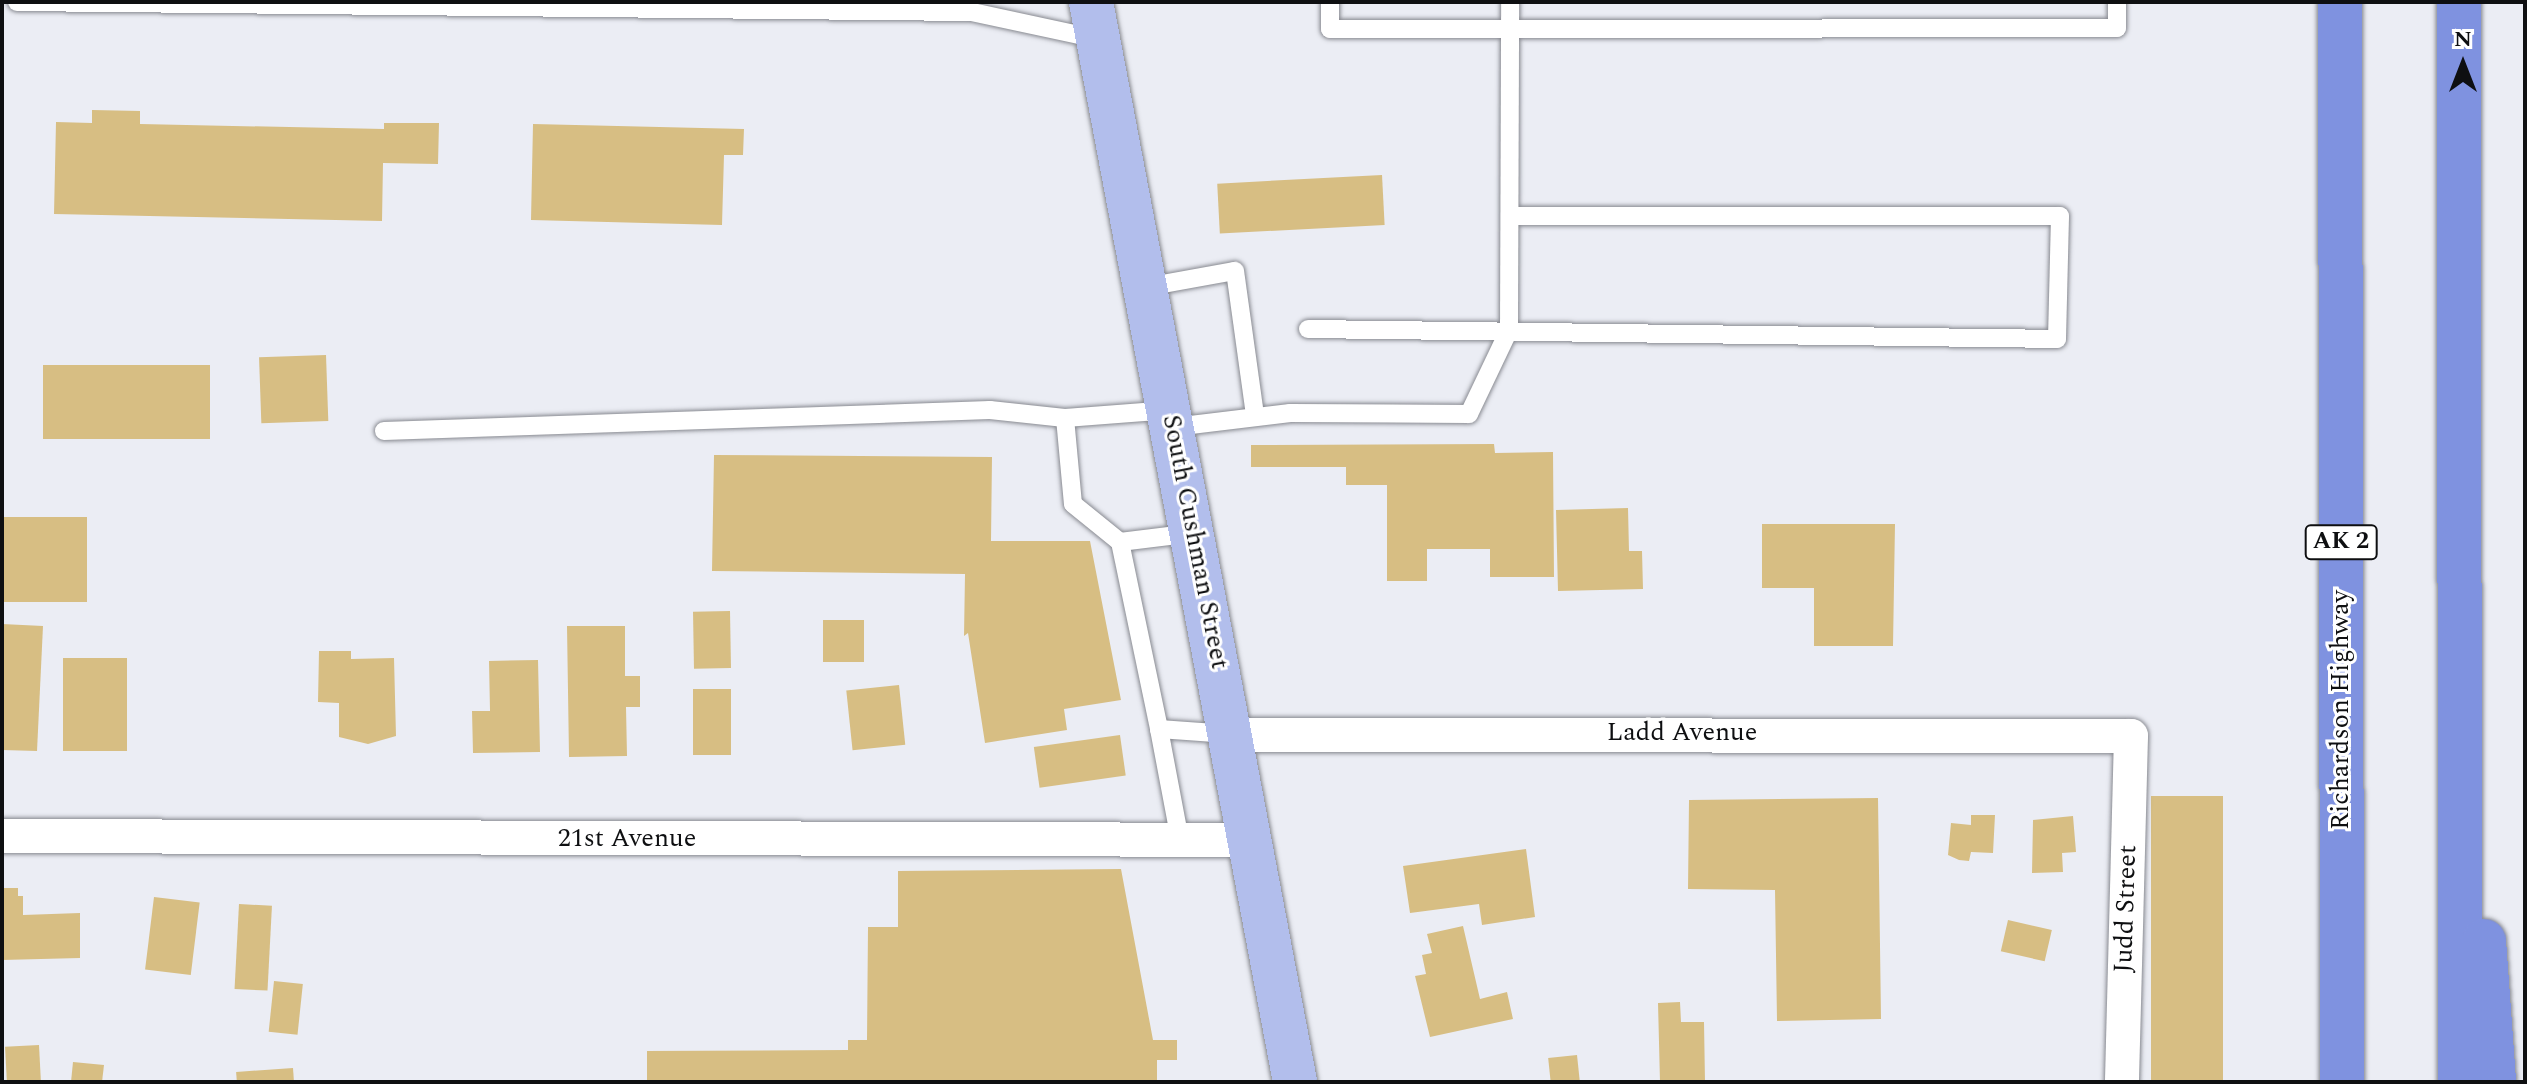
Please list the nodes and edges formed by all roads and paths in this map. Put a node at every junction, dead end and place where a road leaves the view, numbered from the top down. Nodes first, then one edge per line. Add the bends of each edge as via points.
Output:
1 (17, 2) edge
2 (1330, 2) edge
3 (1510, 2) edge
4 (2117, 2) edge
5 (2340, 2) edge
6 (2459, 2) edge
7 (971, 7) edge
8 (1094, 21) edge
9 (1510, 29) junction
10 (1513, 216) junction
11 (1146, 287) junction
12 (1308, 329) dead end
13 (1509, 330) junction
14 (1255, 415) junction
15 (1065, 418) junction
16 (1172, 418) junction
17 (384, 431) dead end
18 (1194, 532) junction
19 (1120, 542) junction
20 (1159, 729) junction
21 (1233, 735) junction
22 (2131, 736) joint
23 (2460, 741) junction
24 (2342, 764) junction
25 (2, 836) edge
26 (1180, 840) junction
27 (1252, 840) junction
28 (1295, 1082) edge
29 (2122, 1082) edge
30 (2315, 1082) edge
31 (2342, 1082) edge
32 (2460, 1082) edge
33 (2494, 1082) edge

1 - 7 lane
2 - 9 lane via 1330,29
3 - 9 lane
4 - 9 lane via 2117,28
5 - 24 highway, Richardson Highway / AK 2
6 - 23 highway
7 - 8 lane
8 - 11 main road, South Cushman Street
9 - 10 lane
10 - 13 lane
10 - 13 lane via 2060,216 2057,339
11 - 14 lane via 1235,271
11 - 16 main road, South Cushman Street
12 - 13 lane
13 - 14 lane via 1469,414
14 - 16 lane
15 - 16 lane
15 - 17 lane via 990,410
15 - 19 lane via 1073,504
16 - 18 main road, South Cushman Street
18 - 19 lane
18 - 21 main road, South Cushman Street
19 - 20 lane
20 - 21 lane
20 - 26 lane
21 - 22 street, Ladd Avenue
21 - 27 main road, South Cushman Street
22 - 29 street, Judd Street
23 - 32 highway
23 - 33 highway via 2493,1017
24 - 30 highway
24 - 31 highway, Richardson Highway / AK 2
25 - 26 street, 21st Avenue
26 - 27 street, 21st Avenue
27 - 28 main road, South Cushman Street

